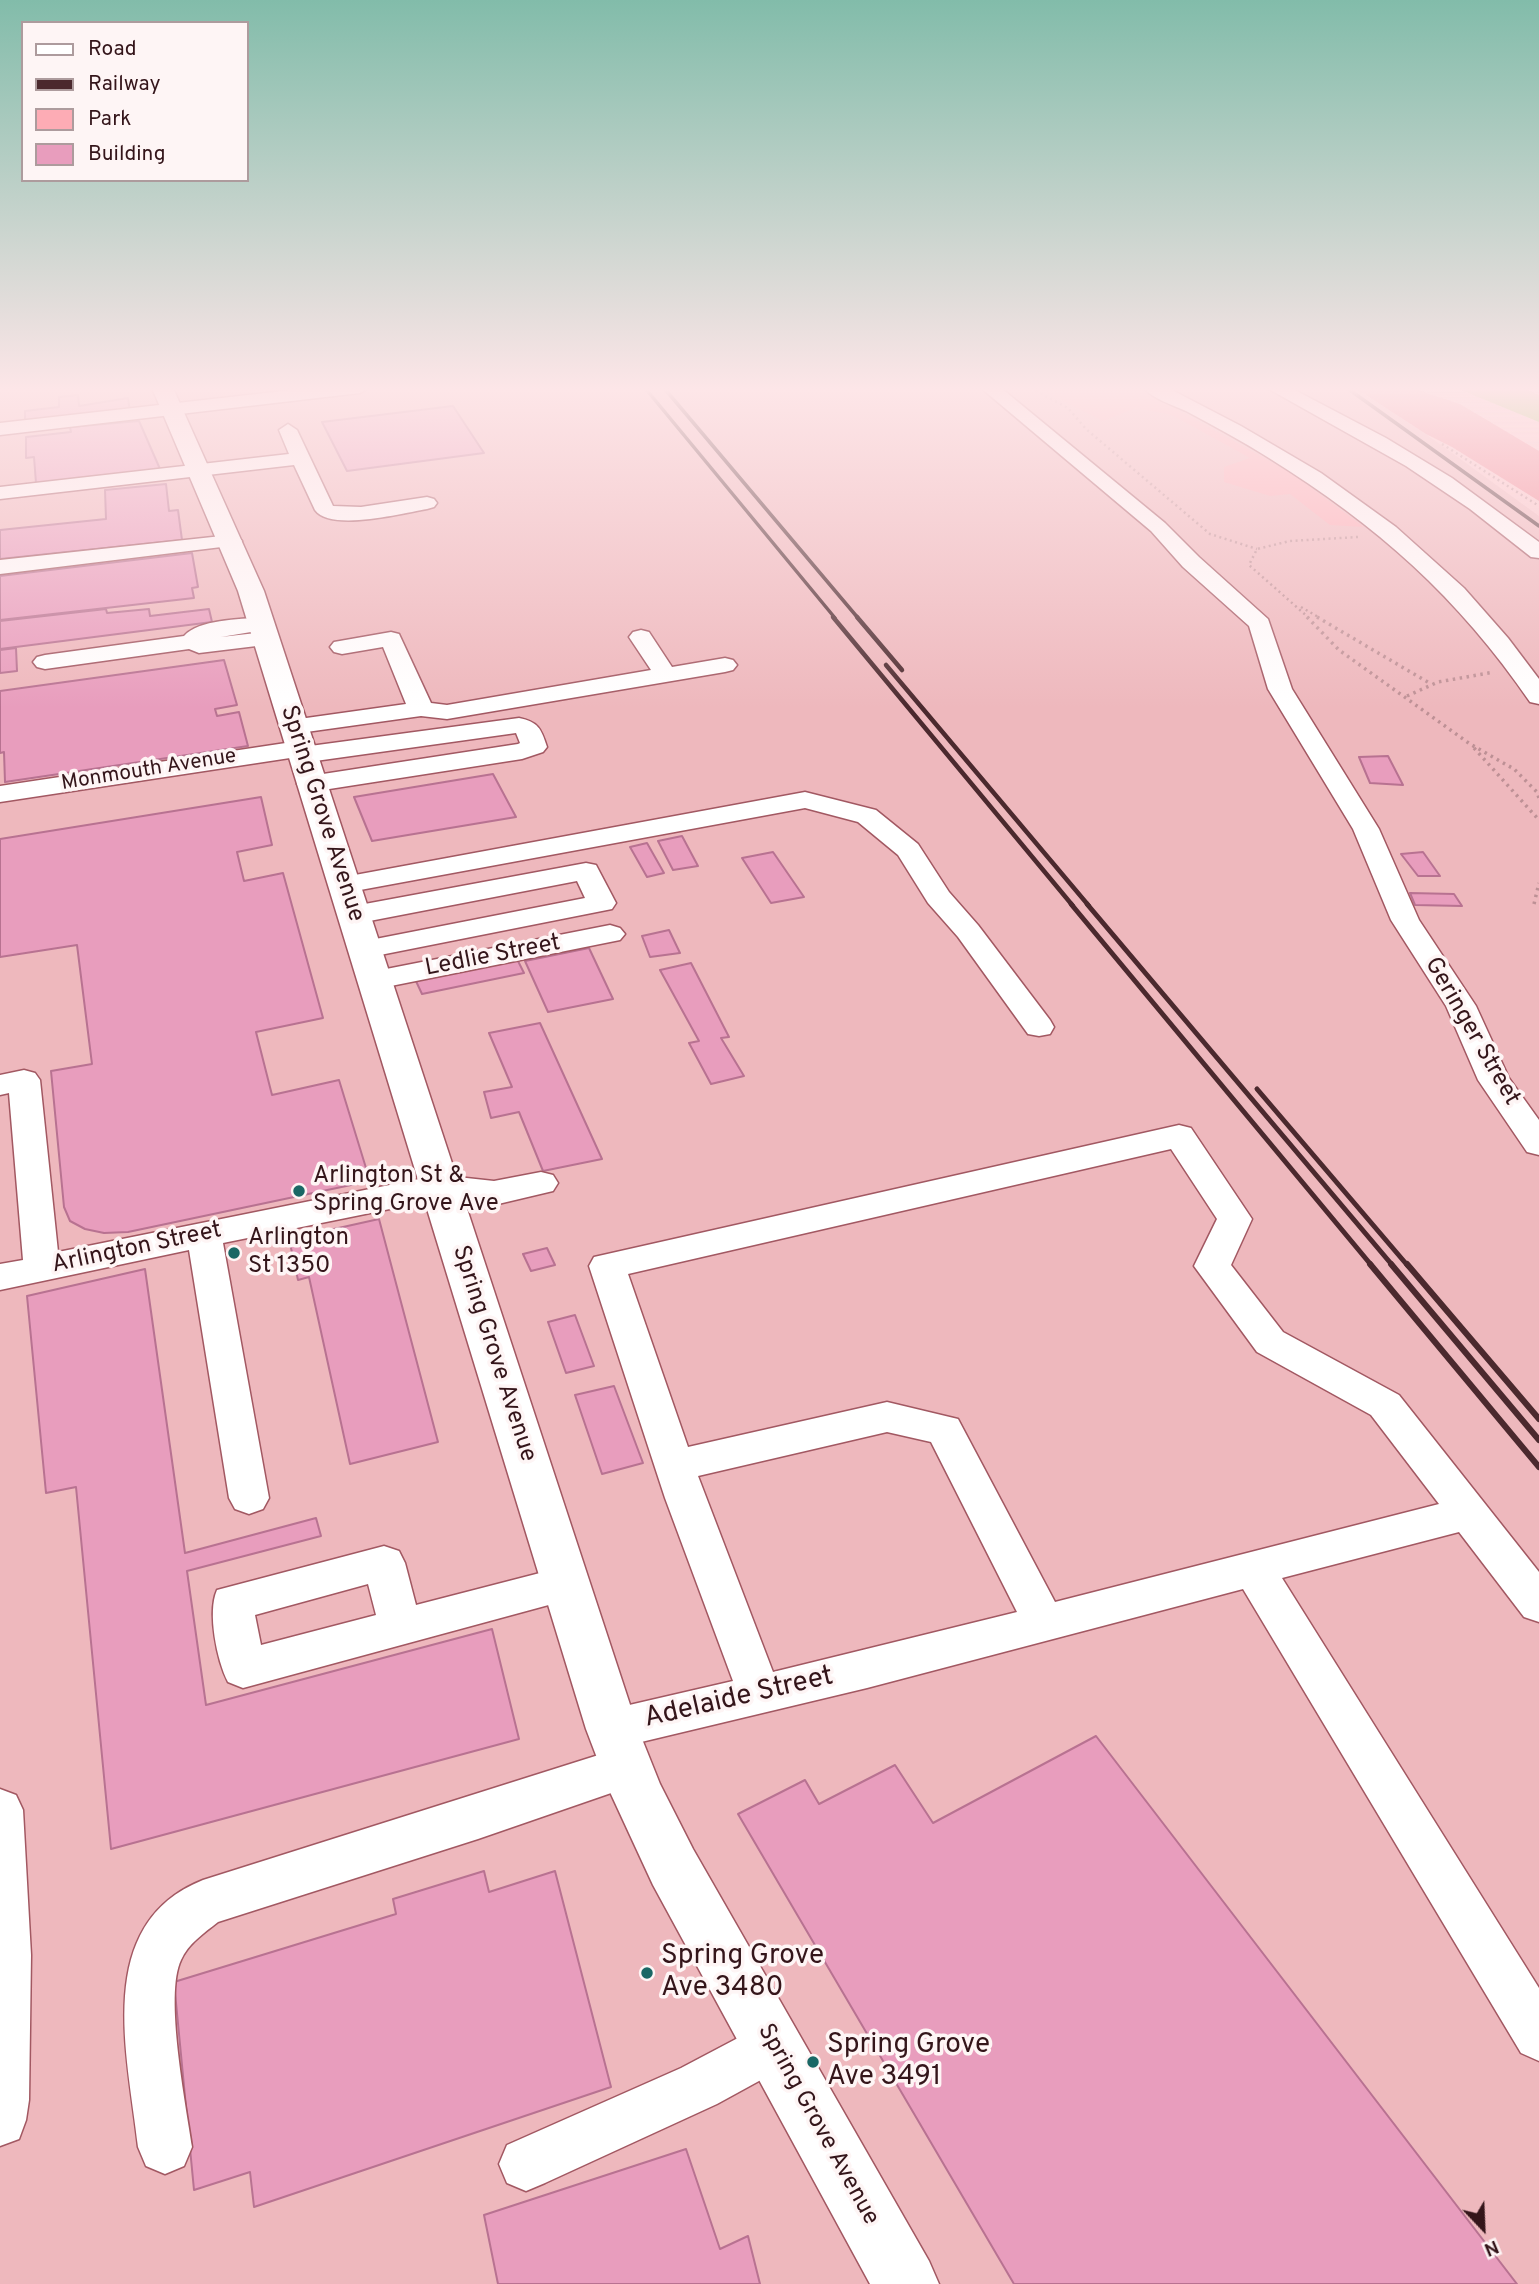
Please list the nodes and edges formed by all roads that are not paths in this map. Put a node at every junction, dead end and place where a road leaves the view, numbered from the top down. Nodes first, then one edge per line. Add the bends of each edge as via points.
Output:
1 (209, 495) edge
2 (319, 495) edge
3 (1119, 495) edge
4 (1336, 495) edge
5 (1462, 495) edge
6 (427, 503) dead end
7 (231, 541) junction
8 (1539, 552) edge
9 (0, 567) edge
10 (263, 631) junction
11 (641, 637) dead end
12 (342, 647) dead end
13 (45, 662) dead end
14 (725, 665) dead end
15 (666, 675) junction
16 (1539, 697) edge
17 (421, 709) junction
18 (301, 753) junction
19 (0, 794) edge
20 (344, 885) junction
21 (354, 915) junction
22 (610, 934) dead end
23 (365, 949) junction
24 (376, 980) junction
25 (1039, 1027) dead end
26 (12, 1083) edge
27 (1539, 1144) edge
28 (541, 1183) dead end
29 (439, 1186) junction
30 (204, 1235) junction
31 (42, 1269) junction
32 (0, 1277) edge
33 (674, 1466) junction
34 (249, 1498) dead end
35 (1468, 1513) junction
36 (1254, 1568) junction
37 (567, 1583) junction
38 (1539, 1604) edge
39 (1044, 1623) junction
40 (400, 1626) dead end
41 (760, 1695) junction
42 (619, 1748) junction
43 (0, 1810) edge
44 (1539, 2035) edge
45 (772, 2046) junction
46 (0, 2120) edge
47 (165, 2147) dead end
48 (526, 2164) dead end
49 (905, 2284) edge

1 - 7 main road, Spring Grove Avenue
2 - 6 street via 326,510 334,514
3 - 27 street, Geringer Street via 1260,624 1280,689 1366,829 1405,920 1461,1006 1494,1080
4 - 16 street via 1457,593
5 - 8 street
7 - 9 street
7 - 10 main road, Spring Grove Avenue
10 - 13 street via 209,646 199,646 197,641
10 - 18 main road, Spring Grove Avenue
11 - 15 street
12 - 17 street via 391,639
14 - 15 street
15 - 17 street via 447,712
17 - 18 street
18 - 18 street via 522,751 534,747 528,729 519,725
18 - 19 street, Monmouth Avenue
18 - 20 main road, Spring Grove Avenue
20 - 21 main road, Spring Grove Avenue
20 - 25 street via 805,800 825,803 867,816 908,850 938,897
21 - 23 main road, Spring Grove Avenue
21 - 23 lane via 586,871 602,903
22 - 24 street, Ledlie Street
23 - 24 main road, Spring Grove Avenue
24 - 29 main road, Spring Grove Avenue
26 - 31 street
28 - 29 street, Arlington Street via 494,1193
29 - 30 street, Arlington Street
29 - 37 main road, Spring Grove Avenue
30 - 31 street, Arlington Street
30 - 34 street
31 - 32 street, Arlington Street
33 - 35 street via 607,1266 1178,1136 1235,1219 1212,1266 1270,1342 1385,1405
33 - 39 street via 887,1417 944,1430
33 - 41 street
35 - 36 street, Adelaide Street
35 - 38 street
36 - 39 street, Adelaide Street
36 - 44 street
37 - 40 street
37 - 42 main road, Spring Grove Avenue
39 - 41 street, Adelaide Street
41 - 42 street, Adelaide Street
42 - 45 main road, Spring Grove Avenue via 673,1867
42 - 47 street, Adelaide Street via 491,1814 203,1903 177,1924 156,1953 148,2007
43 - 46 street via 6,1955
45 - 48 street via 699,2085
45 - 49 main road, Spring Grove Avenue

